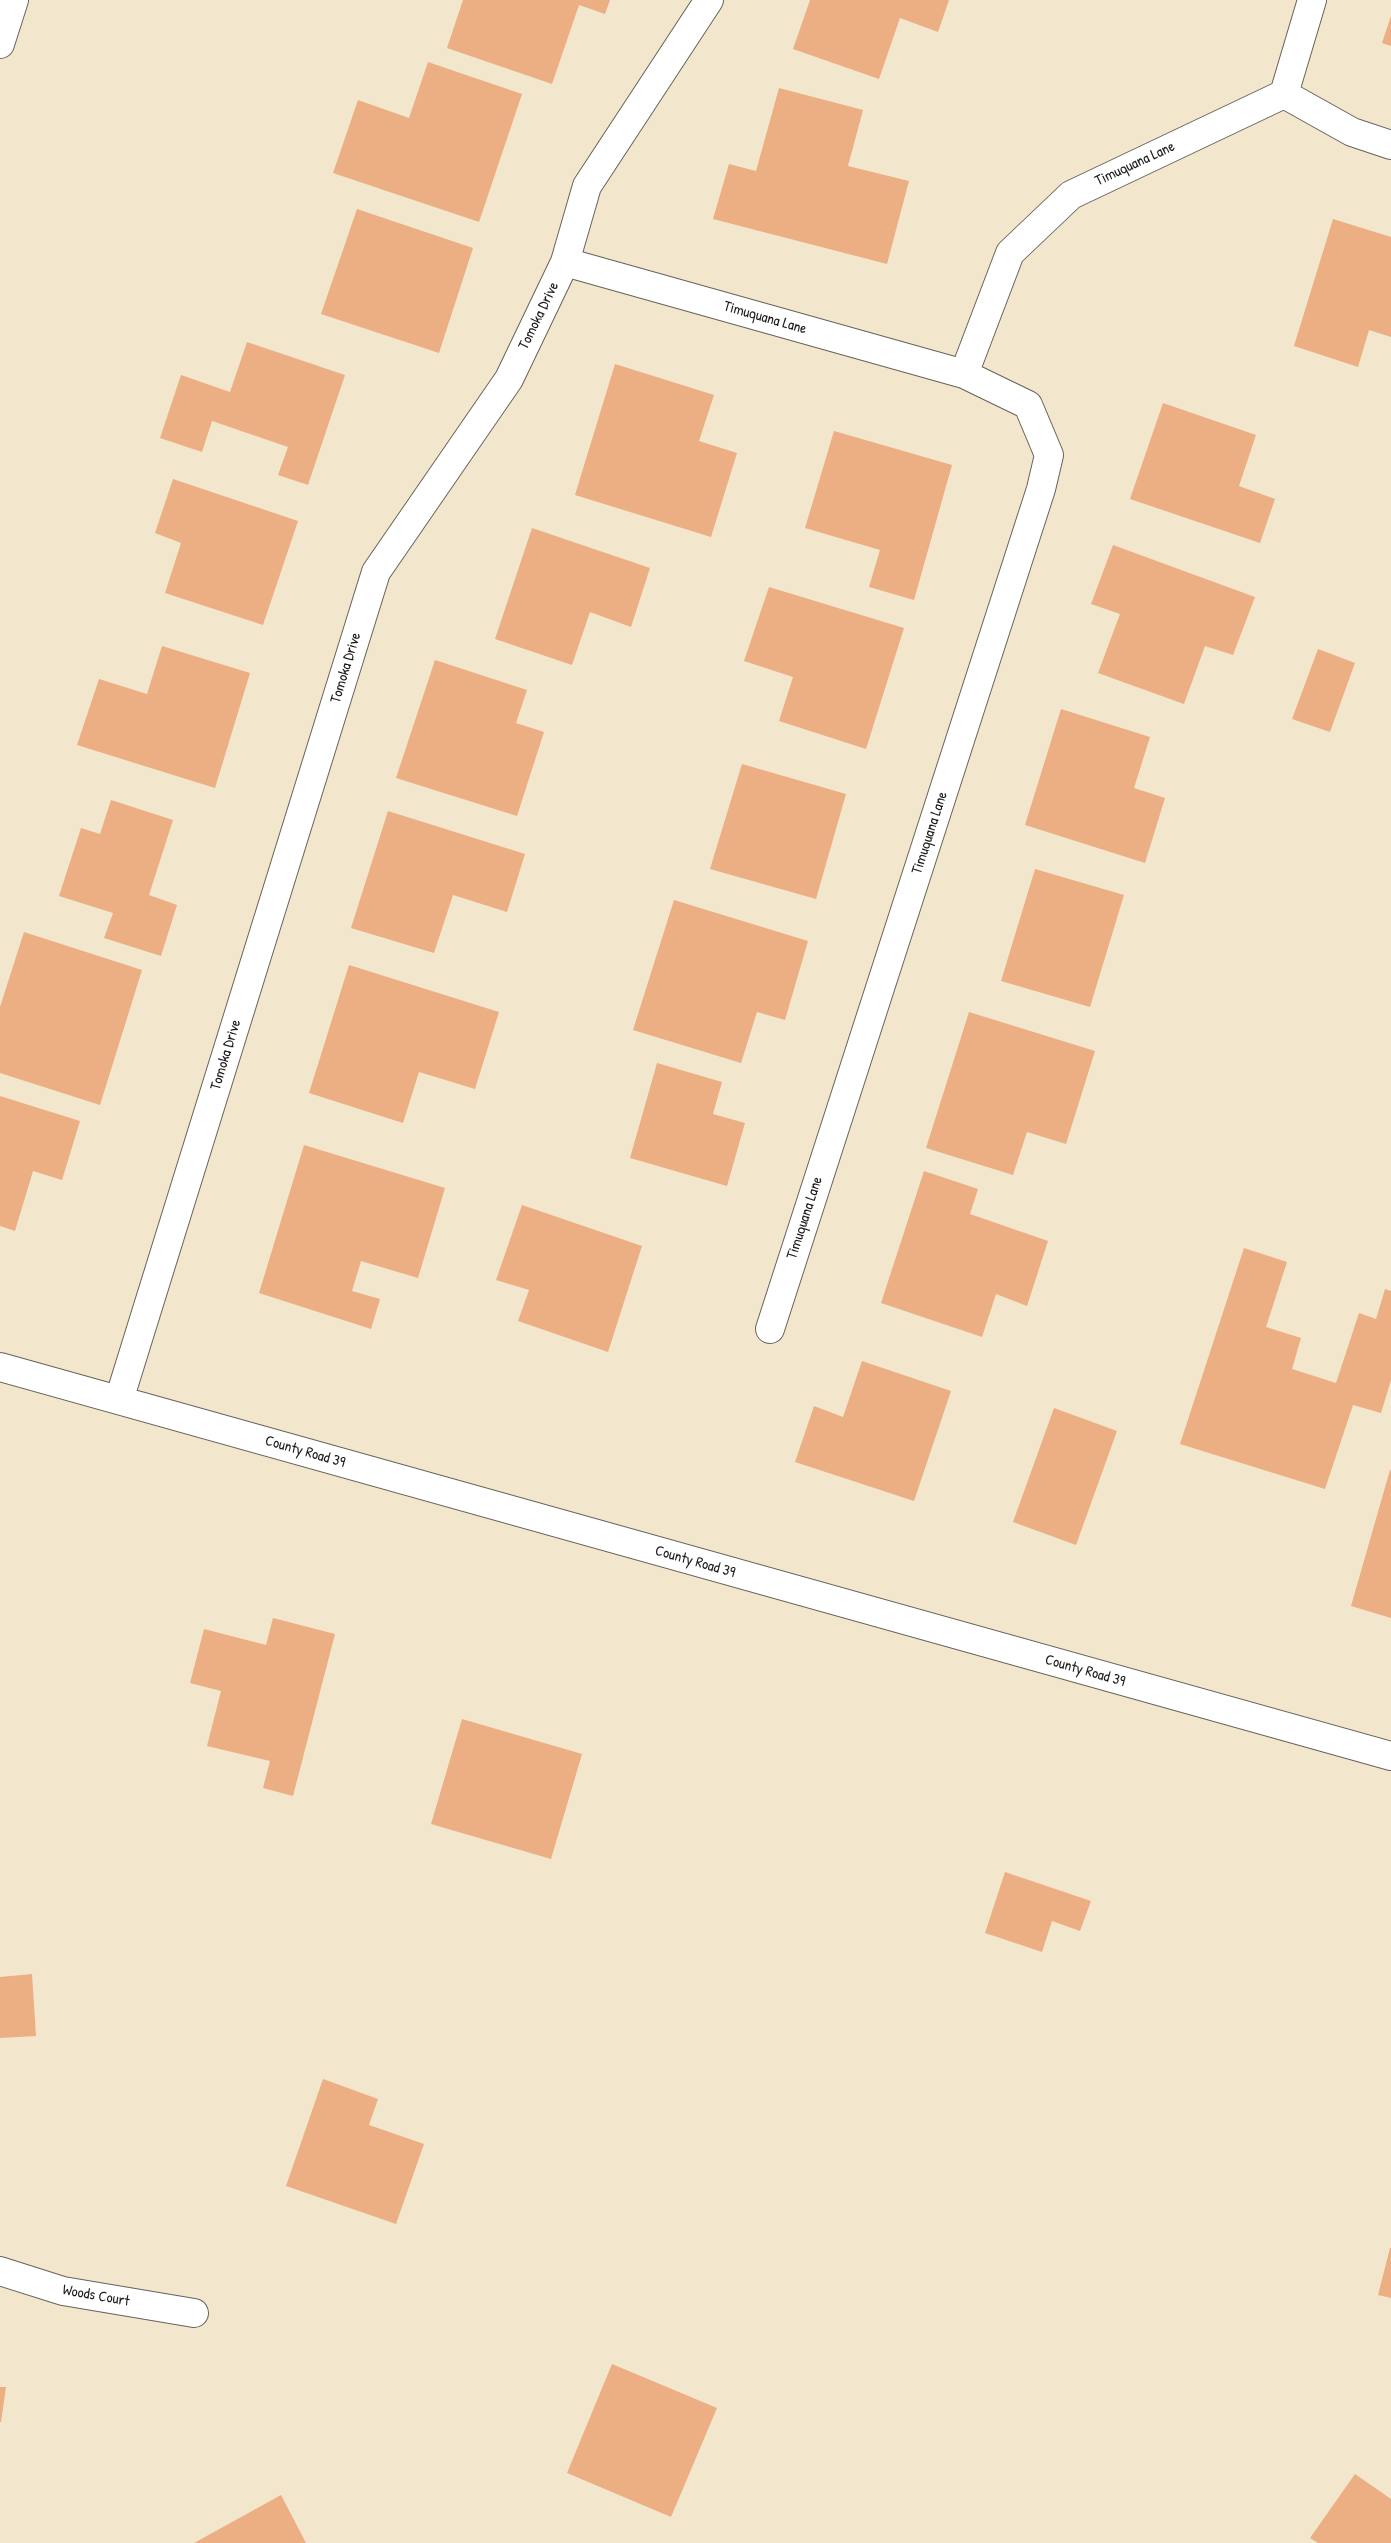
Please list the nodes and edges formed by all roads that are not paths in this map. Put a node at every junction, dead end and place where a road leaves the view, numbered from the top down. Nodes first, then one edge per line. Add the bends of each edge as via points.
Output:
1 (14, 0) edge
2 (709, 0) edge
3 (1312, 0) edge
4 (0, 44) edge
5 (1284, 94) junction
6 (1391, 145) edge
7 (565, 262) junction
8 (964, 374) junction
9 (770, 1329) dead end
10 (0, 1367) edge
11 (119, 1400) junction
12 (1391, 1756) edge
13 (0, 2271) edge
14 (194, 2313) dead end

1 - 4 street
2 - 7 street, Tomoka Drive via 587,186
3 - 5 street
5 - 6 street via 1352,132
5 - 8 street, Timuquana Lane via 1071,195 1010,253
7 - 8 street, Timuquana Lane
7 - 11 street, Tomoka Drive via 509,379 376,572
8 - 9 street, Timuquana Lane via 1028,406 1049,455 1041,489
10 - 11 street, County Road 39
11 - 12 street, County Road 39
13 - 14 street, Woods Court via 63,2291

